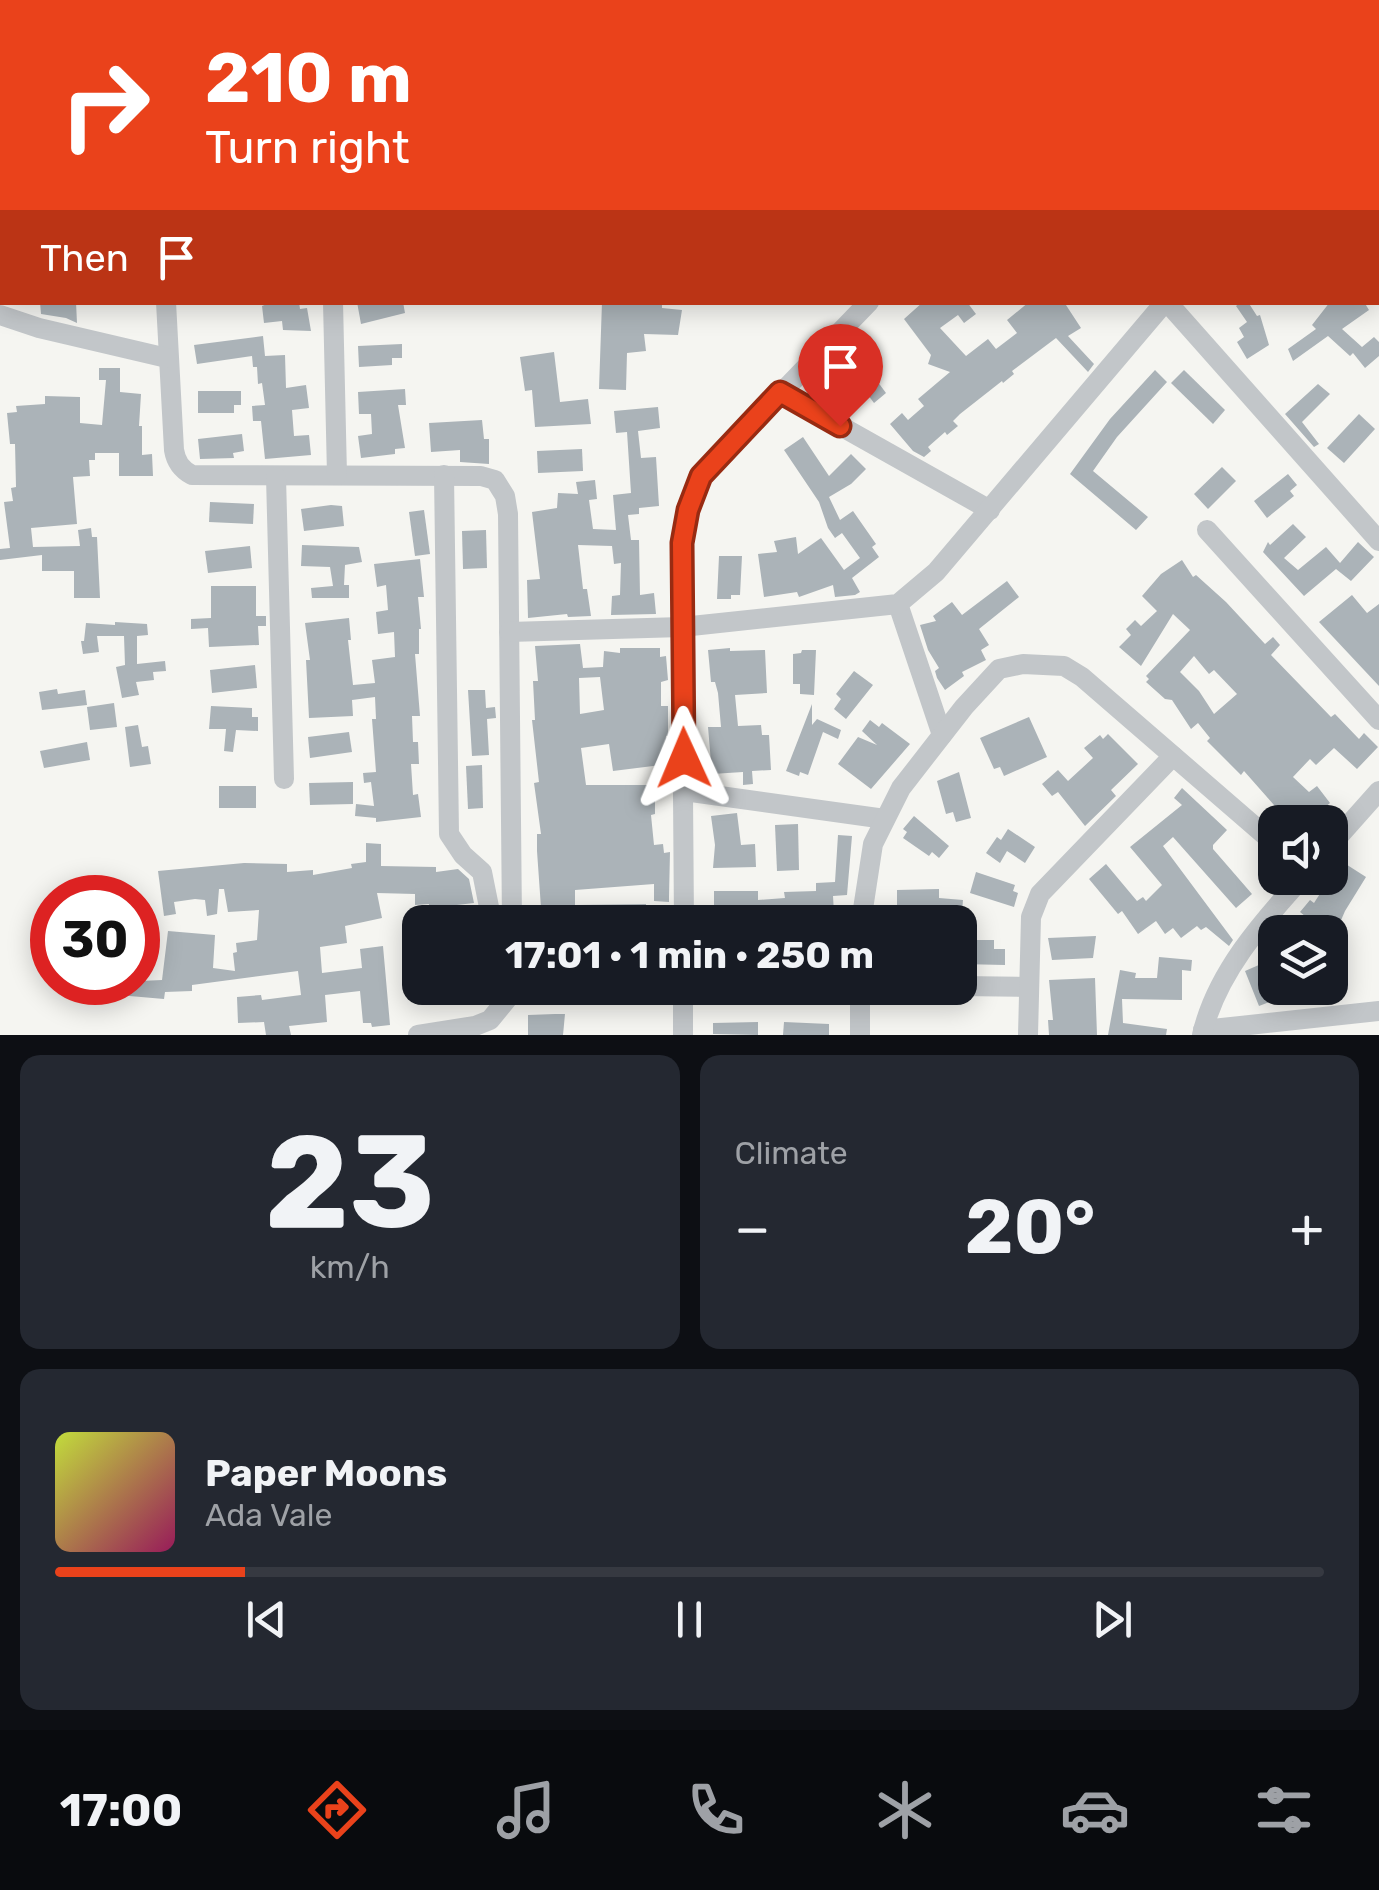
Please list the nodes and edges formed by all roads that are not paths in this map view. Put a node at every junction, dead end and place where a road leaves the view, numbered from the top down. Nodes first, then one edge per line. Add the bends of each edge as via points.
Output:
1 (166, 305) edge
2 (334, 305) edge
3 (865, 305) edge
4 (1163, 305) edge
5 (1169, 305) edge
6 (0, 315) edge
7 (167, 358) junction
8 (780, 392) junction
9 (444, 475) junction
10 (337, 476) junction
11 (276, 478) junction
12 (990, 510) junction
13 (1207, 530) dead end
14 (1379, 540) edge
15 (898, 604) junction
16 (682, 627) junction
17 (509, 632) junction
18 (1379, 720) edge
19 (942, 735) junction
20 (1173, 756) junction
21 (284, 779) dead end
22 (1379, 791) edge
23 (684, 792) junction
24 (885, 819) junction
25 (1348, 826) edge
26 (1258, 829) edge
27 (1287, 895) edge
28 (489, 905) edge
29 (512, 905) edge
30 (684, 905) edge
31 (864, 905) edge
32 (977, 986) edge
33 (1028, 987) junction
34 (502, 1005) edge
35 (683, 1005) edge
36 (860, 1005) edge
37 (1379, 1011) edge
38 (1203, 1033) edge
39 (418, 1035) edge
40 (683, 1035) edge
41 (860, 1035) edge
42 (1028, 1035) edge

1 - 7 street
2 - 10 street
3 - 8 street
4 - 12 street
5 - 14 street
6 - 7 street
7 - 11 street via 180,466 192,475
8 - 12 street
8 - 16 street via 701,476 682,543
9 - 10 street
9 - 17 street via 496,480 505,496
9 - 28 street via 449,834 482,872
10 - 11 street
11 - 21 street
12 - 15 street
13 - 18 street
15 - 16 street
15 - 19 street
16 - 17 street
16 - 23 street
17 - 29 street
19 - 20 street via 999,669 1064,666
19 - 24 street
20 - 26 street
20 - 33 street via 1040,894 1031,917
22 - 25 street
23 - 24 street
23 - 30 street
24 - 31 street via 873,844
27 - 38 street via 1256,929 1212,1002
32 - 33 street
33 - 42 street
34 - 39 street via 475,1026
35 - 40 street
36 - 41 street
37 - 38 street

